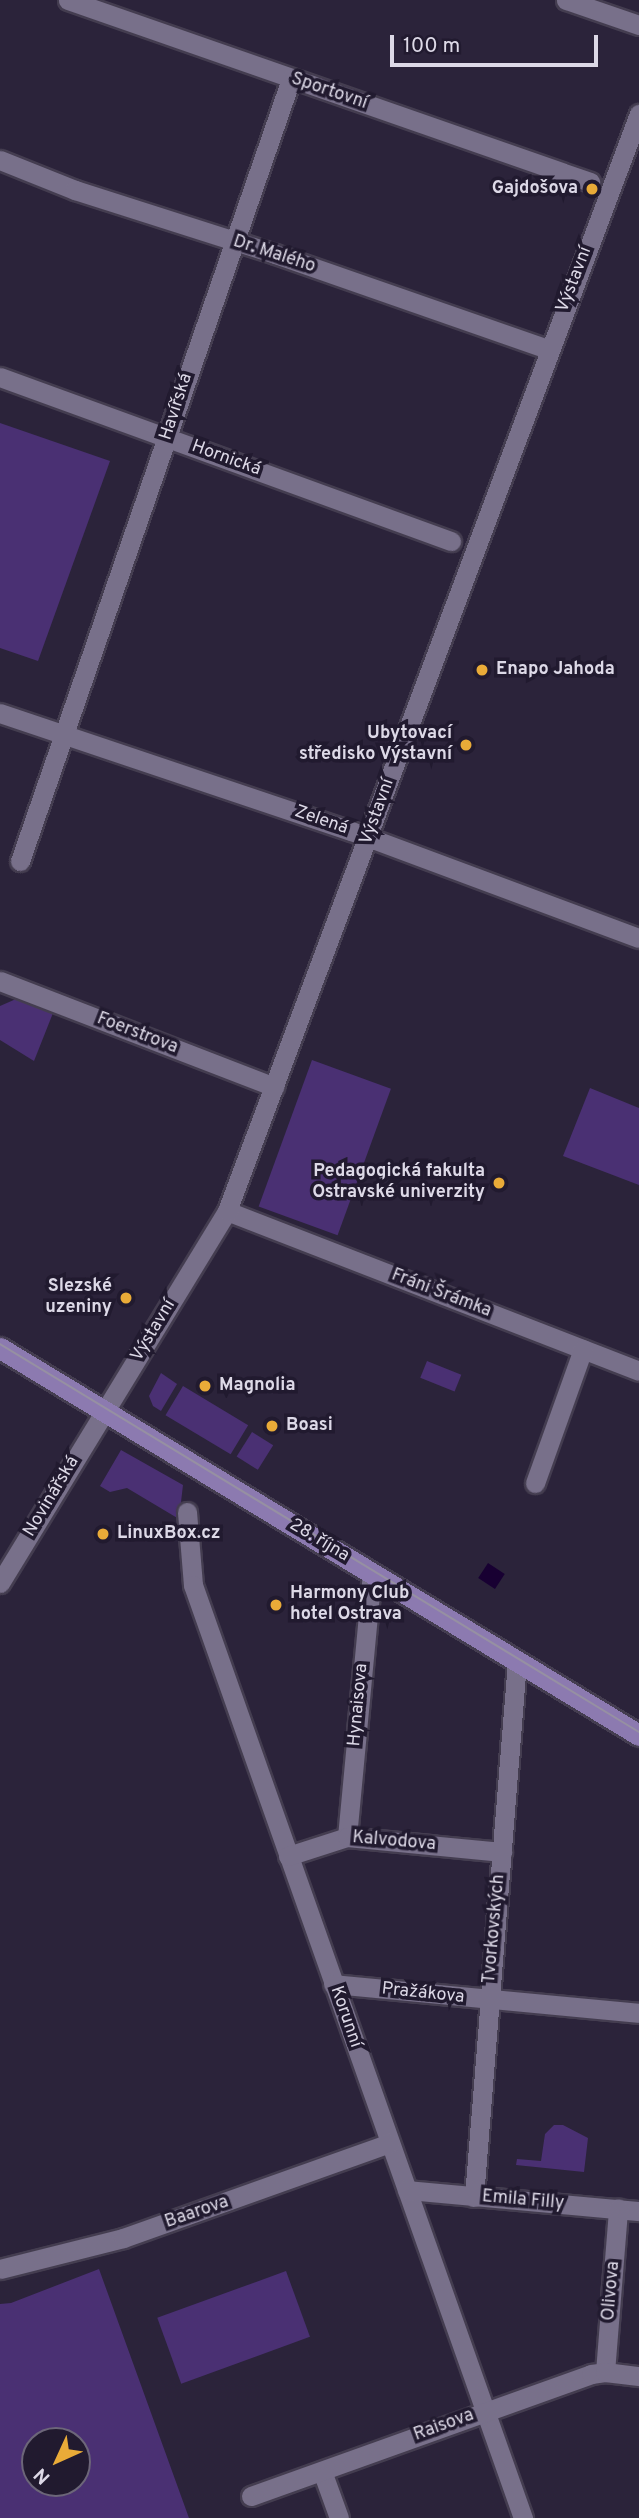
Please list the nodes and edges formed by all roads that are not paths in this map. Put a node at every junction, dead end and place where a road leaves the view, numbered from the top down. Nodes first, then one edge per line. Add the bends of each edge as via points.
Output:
1 (68, 0) edge
2 (566, 0) edge
3 (639, 25) edge
4 (291, 79) junction
5 (639, 114) edge
6 (0, 160) edge
7 (590, 182) dead end
8 (232, 242) junction
9 (548, 349) junction
10 (0, 377) edge
11 (167, 437) junction
12 (451, 541) dead end
13 (0, 713) edge
14 (64, 734) junction
15 (368, 837) junction
16 (20, 861) dead end
17 (639, 938) edge
18 (1, 982) edge
19 (274, 1087) junction
20 (235, 1214) junction
21 (0, 1348) edge
22 (583, 1349) junction
23 (639, 1371) edge
24 (104, 1411) junction
25 (535, 1483) dead end
26 (187, 1512) dead end
27 (372, 1573) junction
28 (0, 1583) edge
29 (517, 1661) junction
30 (639, 1735) edge
31 (347, 1837) junction
32 (502, 1852) junction
33 (288, 1856) junction
34 (334, 1984) junction
35 (490, 2001) junction
36 (639, 2013) edge
37 (390, 2143) junction
38 (407, 2190) junction
39 (474, 2197) junction
40 (618, 2209) junction
41 (639, 2211) edge
42 (0, 2269) edge
43 (605, 2372) junction
44 (639, 2376) edge
45 (485, 2411) junction
46 (322, 2471) junction
47 (251, 2496) dead end
48 (339, 2518) edge
49 (523, 2518) edge

1 - 4 street, Sportovní
2 - 3 street
4 - 7 street, Sportovní
4 - 8 street, Havířská
5 - 9 street, Výstavní
6 - 8 street, Dr. Malého
8 - 9 street, Dr. Malého
8 - 11 street, Havířská
9 - 15 street, Výstavní
10 - 11 street, Hornická
11 - 12 street, Hornická
11 - 14 street, Havířská
13 - 14 street, Zelená
14 - 15 street, Zelená
14 - 16 street, Havířská
15 - 17 street, Zelená
15 - 19 street, Výstavní
18 - 19 street, Foerstrova
19 - 20 street, Výstavní
20 - 22 street, Fráni Šrámka
20 - 24 street, Výstavní
21 - 24 main road, 28. října
22 - 23 street, Fráni Šrámka
22 - 25 street
24 - 27 main road, 28. října
24 - 28 street, Novinářská
26 - 33 street, Korunní via 193,1585
27 - 29 main road, 28. října
27 - 31 street, Hynaisova
29 - 30 main road, 28. října
29 - 32 street, Tvorkovských
31 - 32 street, Kalvodova
31 - 33 street, Kalvodova
32 - 35 street, Tvorkovských
33 - 34 street, Korunní
34 - 35 street, Pražákova
34 - 37 street, Korunní
35 - 36 street, Pražákova
35 - 39 street, Tvorkovských
37 - 38 street, Korunní
37 - 42 street, Baarova via 123,2238
38 - 39 street, Emila Filly
38 - 45 street, Korunní
39 - 40 street, Emila Filly
40 - 41 street, Emila Filly
40 - 43 street, Olivova
43 - 44 street, Raisova
43 - 45 street, Raisova
45 - 46 street, Raisova
45 - 49 street, Korunní
46 - 47 street, Raisova
46 - 48 street

